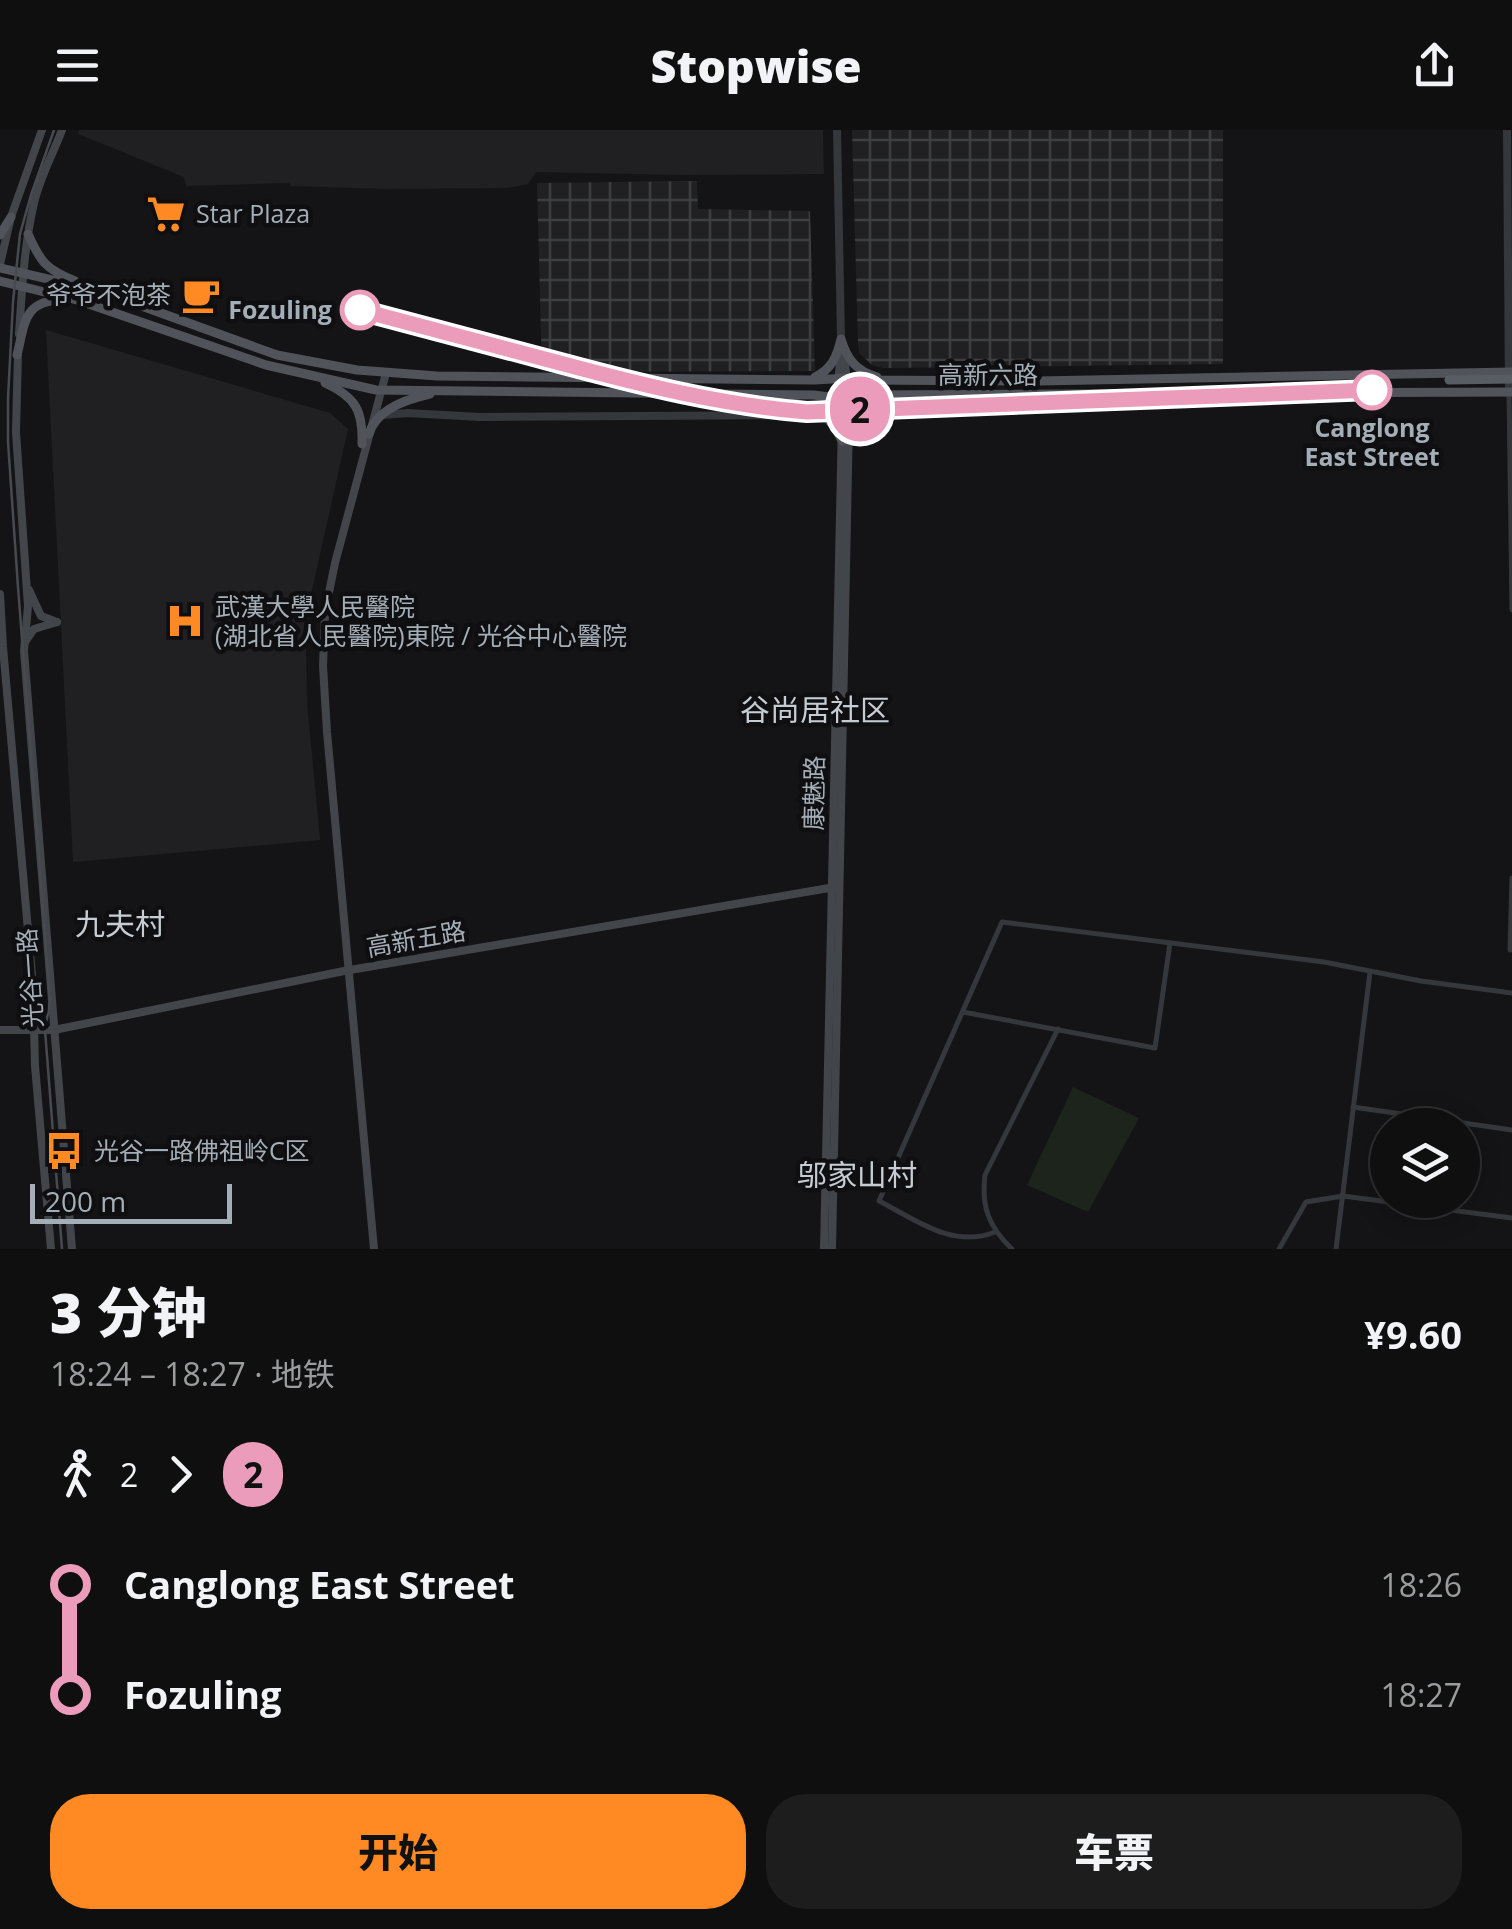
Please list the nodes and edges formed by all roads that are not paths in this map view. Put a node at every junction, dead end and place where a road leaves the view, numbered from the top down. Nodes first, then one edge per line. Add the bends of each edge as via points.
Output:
1 (42, 130) edge
2 (62, 130) edge
3 (836, 130) edge
4 (1507, 130) edge
5 (10, 216) junction
6 (28, 234) junction
7 (0, 236) edge
8 (0, 266) edge
9 (23, 273) junction
10 (0, 281) edge
11 (22, 286) junction
12 (100, 291) junction
13 (77, 300) junction
14 (842, 339) junction
15 (18, 355) junction
16 (383, 372) junction
17 (305, 373) junction
18 (1511, 375) edge
19 (842, 378) junction
20 (806, 380) junction
21 (1449, 380) dead end
22 (904, 381) junction
23 (378, 390) junction
24 (447, 391) junction
25 (1511, 392) edge
26 (765, 395) junction
27 (907, 395) junction
28 (849, 397) junction
29 (837, 398) junction
30 (383, 414) junction
31 (822, 415) junction
32 (370, 434) junction
33 (845, 441) junction
34 (362, 444) junction
35 (27, 585) junction
36 (0, 594) edge
37 (1512, 610) edge
38 (1, 645) edge
39 (24, 652) junction
40 (1512, 878) edge
41 (836, 887) junction
42 (1170, 943) junction
43 (1510, 950) edge
44 (346, 971) junction
45 (1370, 972) junction
46 (1512, 993) edge
47 (962, 1012) junction
48 (0, 1030) edge
49 (34, 1030) junction
50 (54, 1030) junction
51 (1058, 1030) junction
52 (1353, 1107) junction
53 (1512, 1130) edge
54 (1343, 1196) junction
55 (1512, 1218) edge
56 (995, 1232) junction
57 (51, 1249) edge
58 (72, 1249) edge
59 (371, 1249) edge
60 (824, 1249) edge
61 (832, 1249) edge
62 (1012, 1249) edge
63 (1279, 1249) edge
64 (1336, 1249) edge

1 - 5 main road
2 - 6 main road, 光谷一路
3 - 14 street, 康魅路
4 - 18 street
5 - 7 main road
5 - 8 main road
6 - 9 main road, 光谷一路
6 - 12 main road via 52,271
8 - 9 main road, 高新六路
9 - 11 main road, 光谷一路
9 - 12 main road, 高新六路
10 - 11 main road, 高新六路
11 - 13 main road, 高新六路
11 - 15 main road, 光谷一路
12 - 16 main road, 高新六路 via 277,355
13 - 15 main road via 44,302 31,310
13 - 17 main road, 高新六路
14 - 19 main road, 康魅路
14 - 20 main road via 830,366
14 - 22 main road via 846,356 862,371
15 - 35 main road, 光谷一路 via 16,432
16 - 20 main road, 高新六路
16 - 23 main road
17 - 23 main road, 高新六路
17 - 34 main road via 358,406
18 - 21 highway, bridge
18 - 22 main road, 高新六路
18 - 25 street
19 - 20 main road, 高新六路
19 - 22 main road, 高新六路
19 - 28 main road, 康魅路
19 - 29 main road, 康魅路
23 - 24 main road, 高新六路
23 - 32 main road
23 - 34 main road
24 - 26 main road, 高新六路
24 - 30 main road via 412,398
25 - 27 main road, 高新六路
25 - 37 street
26 - 29 main road, 高新六路
26 - 31 main road
27 - 28 main road, 高新六路
27 - 33 main road via 868,409
28 - 29 main road, 高新六路
28 - 33 main road, 康魅路
29 - 33 main road, 康魅路
30 - 31 street
30 - 32 main road
31 - 33 main road
32 - 44 main road via 324,630
33 - 41 main road, 康魅路
34 - 44 main road via 320,612 318,666
35 - 39 main road, 光谷一路
35 - 39 main road via 41,616 57,622 34,629
36 - 38 main road, 光谷一路
38 - 49 main road, 光谷一路
39 - 50 main road, 光谷一路
40 - 43 street
41 - 44 main road, 高新五路
41 - 60 main road, 康魅路
41 - 61 main road, 康魅路
42 - 45 street
42 - 47 street via 1002,922
42 - 51 street via 1155,1048
44 - 50 main road, 高新五路
44 - 59 main road
45 - 46 street
45 - 52 street
47 - 51 street
47 - 56 street via 879,1201 951,1238
48 - 49 main road, 高新五路
49 - 50 main road, 高新五路
49 - 57 main road, 光谷一路
50 - 58 main road, 光谷一路
51 - 56 street via 985,1175
52 - 53 street
52 - 54 street
54 - 55 street
54 - 63 street via 1306,1202
54 - 64 street
56 - 62 street

